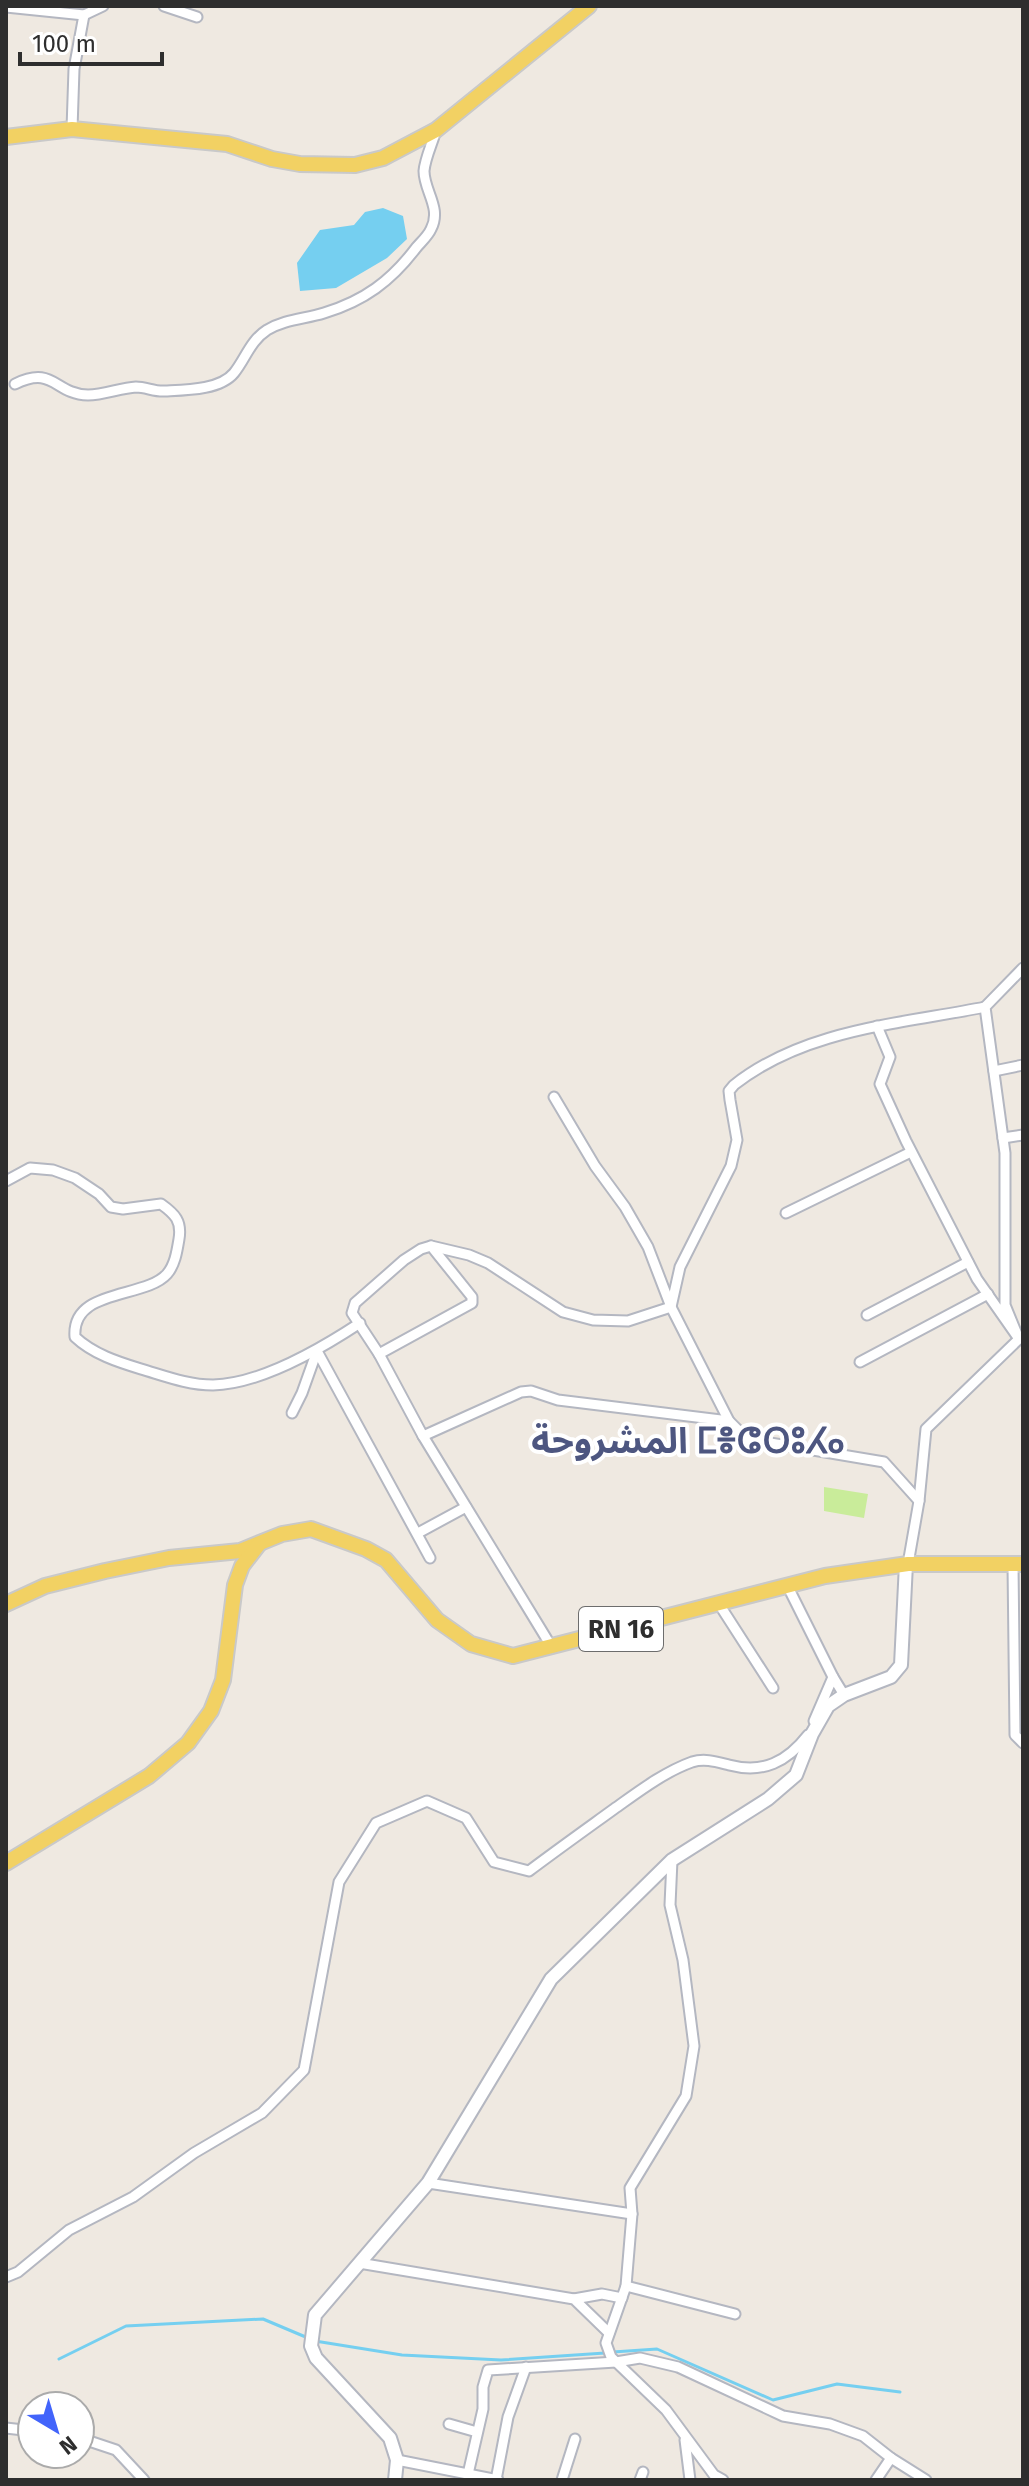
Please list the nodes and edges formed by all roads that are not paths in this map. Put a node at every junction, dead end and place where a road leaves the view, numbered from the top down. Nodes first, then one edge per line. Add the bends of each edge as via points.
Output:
1 (103, 6) edge
2 (164, 6) edge
3 (589, 6) edge
4 (6, 7) edge
5 (84, 15) junction
6 (197, 17) dead end
7 (72, 129) junction
8 (436, 130) junction
9 (6, 137) edge
10 (15, 384) dead end
11 (1023, 968) edge
12 (985, 1007) junction
13 (877, 1026) junction
14 (1023, 1065) edge
15 (994, 1071) junction
16 (554, 1097) dead end
17 (1023, 1135) edge
18 (1003, 1138) junction
19 (911, 1152) junction
20 (6, 1181) edge
21 (786, 1213) dead end
22 (431, 1246) junction
23 (968, 1262) junction
24 (988, 1294) junction
25 (671, 1307) junction
26 (867, 1315) dead end
27 (360, 1323) junction
28 (1021, 1337) edge
29 (317, 1351) junction
30 (379, 1354) junction
31 (860, 1362) dead end
32 (292, 1413) dead end
33 (729, 1421) junction
34 (423, 1436) junction
35 (919, 1501) junction
36 (466, 1507) junction
37 (418, 1533) junction
38 (260, 1543) junction
39 (430, 1558) dead end
40 (907, 1564) junction
41 (1018, 1565) edge
42 (788, 1587) junction
43 (6, 1604) edge
44 (719, 1604) junction
45 (551, 1646) junction
46 (833, 1677) junction
47 (773, 1688) dead end
48 (844, 1695) junction
49 (1023, 1743) edge
50 (672, 1860) junction
51 (6, 1863) edge
52 (428, 2183) junction
53 (632, 2214) junction
54 (359, 2263) junction
55 (6, 2277) edge
56 (626, 2286) junction
57 (622, 2298) junction
58 (574, 2299) junction
59 (735, 2314) dead end
60 (608, 2338) junction
61 (614, 2359) junction
62 (526, 2367) junction
63 (449, 2424) dead end
64 (477, 2432) junction
65 (685, 2436) junction
66 (575, 2439) dead end
67 (96, 2443) edge
68 (891, 2458) junction
69 (397, 2460) junction
70 (468, 2474) junction
71 (144, 2480) edge
72 (395, 2480) edge
73 (497, 2480) edge
74 (562, 2480) edge
75 (690, 2480) edge
76 (723, 2480) edge
77 (876, 2480) edge
78 (926, 2480) edge

1 - 5 street
2 - 6 street
3 - 8 main road
4 - 5 street
5 - 7 street via 72,84
7 - 8 main road via 227,144 300,164 355,165 383,158
7 - 9 main road
8 - 10 street via 424,171 434,203 431,229 406,262 366,297 265,331 234,373 215,385 166,391 133,387 90,395 42,376
11 - 12 street
12 - 13 street
12 - 15 street
13 - 19 street via 890,1057 880,1084
13 - 25 street via 806,1044 729,1091 737,1140 731,1166 680,1267
14 - 15 street
15 - 18 street
16 - 25 street via 648,1247
17 - 18 street
18 - 28 street via 1005,1305
19 - 21 street
19 - 23 street
20 - 29 street via 30,1168 53,1170 75,1178 111,1207 161,1204 180,1223 167,1274 104,1298 80,1318 75,1337 86,1348 186,1382 216,1385 262,1374
22 - 25 street via 488,1263 563,1312 593,1320 628,1321
22 - 27 street via 404,1260 355,1303 352,1313
22 - 30 street via 472,1303
23 - 24 street
23 - 26 street
24 - 28 street
24 - 31 street
25 - 33 street
27 - 29 street
27 - 30 street
28 - 35 street via 926,1429
29 - 32 street
29 - 37 street
30 - 34 street
33 - 34 street via 558,1400 531,1391
33 - 35 street via 747,1439 884,1462
34 - 36 street
35 - 40 street
36 - 37 street
36 - 45 street
37 - 39 street
38 - 43 main road, RN 16 via 240,1551 90,1574
38 - 45 main road, RN 16 via 311,1529 386,1560 437,1620 471,1644 513,1656
38 - 51 main road via 235,1585 223,1680 211,1711 188,1743 149,1776
40 - 41 main road, RN 16
40 - 42 main road, RN 16
40 - 48 main road via 901,1665 891,1677
41 - 49 street via 1015,1735
42 - 44 main road, RN 16
42 - 46 street
44 - 45 main road, RN 16
44 - 47 street
46 - 48 street
46 - 55 street via 808,1736 783,1760 767,1767 739,1768 694,1761 648,1785 529,1871 494,1862 466,1818 427,1801 376,1823 339,1882 304,2070 262,2113 133,2197 69,2230
48 - 50 main road via 828,1706 796,1775
50 - 52 main road via 551,1979
50 - 53 street via 670,1905 694,2046 686,2096 630,2188
52 - 53 street
52 - 54 main road
53 - 56 street
54 - 58 street
54 - 69 main road via 315,2315 311,2346 321,2366 390,2438
56 - 57 street
56 - 59 street
57 - 58 street via 602,2294
57 - 60 street
58 - 60 street
60 - 61 street
61 - 62 street
61 - 65 street
61 - 68 street via 640,2358 678,2367 783,2416 863,2436
62 - 64 street via 488,2370
62 - 73 street via 508,2417
63 - 64 street
64 - 70 street
65 - 75 street
65 - 76 street
66 - 74 street
67 - 71 street via 116,2450
68 - 77 street
68 - 78 street
69 - 70 street
69 - 72 main road
70 - 73 street

